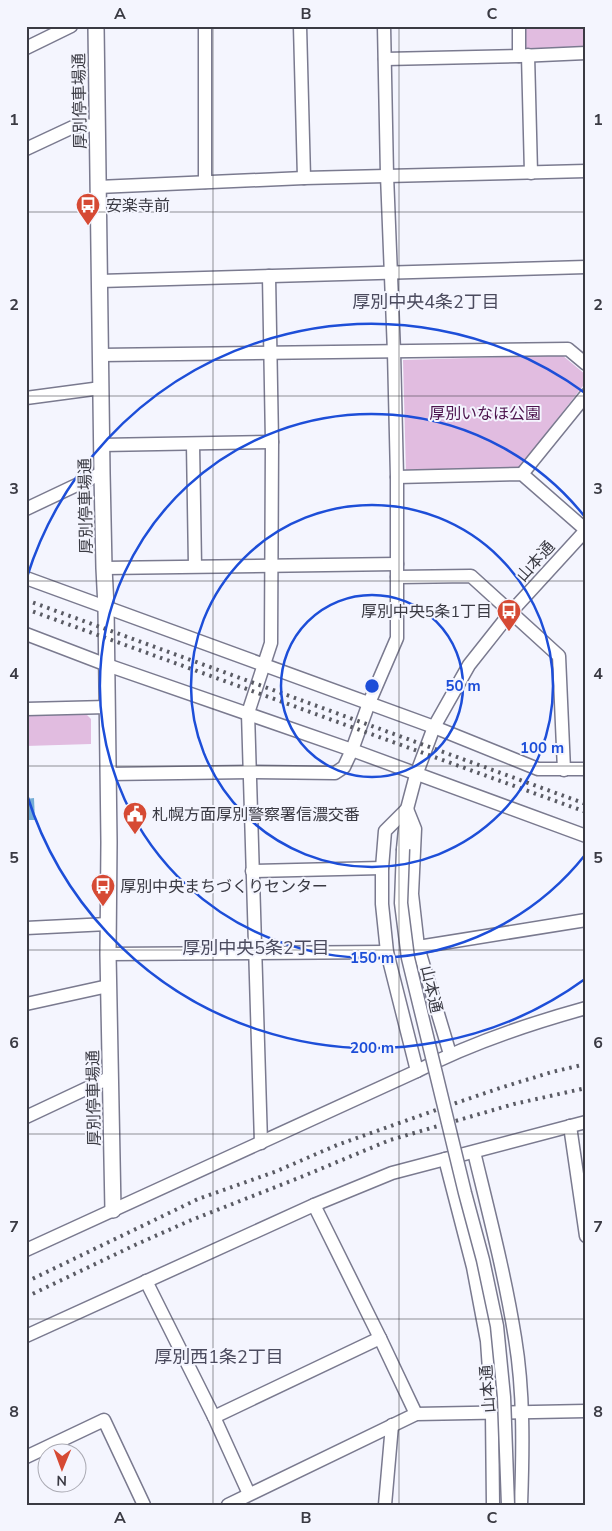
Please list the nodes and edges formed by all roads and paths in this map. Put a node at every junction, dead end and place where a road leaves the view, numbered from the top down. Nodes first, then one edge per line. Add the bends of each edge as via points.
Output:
1 (71, 26) edge
2 (96, 26) edge
3 (205, 26) edge
4 (300, 26) edge
5 (384, 26) edge
6 (519, 26) edge
7 (26, 48) edge
8 (586, 53) edge
9 (524, 56) junction
10 (385, 59) junction
11 (96, 125) junction
12 (26, 149) edge
13 (586, 171) edge
14 (530, 173) junction
15 (387, 175) junction
16 (304, 178) junction
17 (205, 182) junction
18 (98, 187) junction
19 (586, 267) edge
20 (390, 273) junction
21 (270, 276) junction
22 (100, 281) junction
23 (271, 352) junction
24 (394, 352) junction
25 (100, 355) junction
26 (586, 364) edge
27 (101, 388) junction
28 (586, 395) edge
29 (26, 398) edge
30 (272, 442) junction
31 (193, 444) junction
32 (101, 445) junction
33 (102, 472) junction
34 (522, 474) junction
35 (397, 477) junction
36 (26, 509) edge
37 (586, 530) edge
38 (195, 566) junction
39 (272, 566) junction
40 (104, 568) junction
41 (397, 571) junction
42 (26, 578) edge
43 (106, 608) junction
44 (511, 612) junction
45 (26, 634) edge
46 (107, 665) junction
47 (265, 665) junction
48 (368, 703) junction
49 (107, 707) junction
50 (26, 709) edge
51 (248, 713) junction
52 (434, 727) junction
53 (352, 750) junction
54 (586, 769) edge
55 (564, 770) junction
56 (250, 772) junction
57 (108, 774) junction
58 (416, 775) junction
59 (407, 809) junction
60 (586, 836) edge
61 (382, 868) junction
62 (252, 871) junction
63 (586, 920) edge
64 (108, 924) junction
65 (26, 928) edge
66 (418, 948) junction
67 (387, 952) junction
68 (255, 953) junction
69 (108, 954) junction
70 (108, 986) junction
71 (26, 1004) edge
72 (586, 1008) edge
73 (450, 1054) junction
74 (418, 1071) junction
75 (110, 1077) junction
76 (26, 1116) edge
77 (586, 1122) edge
78 (570, 1126) junction
79 (261, 1143) junction
80 (474, 1152) junction
81 (445, 1159) junction
82 (582, 1176) edge
83 (314, 1205) junction
84 (113, 1210) junction
85 (586, 1236) edge
86 (26, 1250) edge
87 (146, 1281) junction
88 (26, 1336) edge
89 (380, 1338) junction
90 (586, 1411) edge
91 (492, 1412) junction
92 (522, 1412) junction
93 (416, 1414) junction
94 (214, 1417) junction
95 (392, 1425) junction
96 (26, 1457) edge
97 (249, 1494) junction
98 (144, 1505) edge
99 (228, 1505) edge
100 (385, 1505) edge
101 (493, 1505) edge
102 (508, 1505) edge
103 (521, 1505) edge

1 - 7 street
2 - 11 main road, 厚別停車場通
3 - 17 street
4 - 16 street
5 - 10 street
6 - 9 street
8 - 9 street
9 - 10 street
9 - 14 street
10 - 15 street
11 - 12 street via 73,127
11 - 18 main road, 厚別停車場通
13 - 14 street
14 - 15 street
15 - 16 street
15 - 20 street
16 - 17 street
17 - 18 street
18 - 22 main road, 厚別停車場通
19 - 20 street
20 - 21 street
20 - 24 street
21 - 22 street
21 - 23 street
22 - 25 main road, 厚別停車場通
23 - 24 street
23 - 25 street
23 - 30 street
24 - 26 street via 568,349
24 - 35 street
25 - 27 main road, 厚別停車場通
27 - 29 street
27 - 32 main road, 厚別停車場通
28 - 34 street
30 - 31 street
30 - 39 street
31 - 32 street
31 - 38 street
32 - 33 main road, 厚別停車場通
33 - 36 street
33 - 40 main road, 厚別停車場通
34 - 35 street
34 - 37 street
35 - 41 street
37 - 44 street, 山本通
38 - 39 street
38 - 40 street
39 - 41 street
39 - 47 street via 271,643
40 - 43 main road, 厚別停車場通
41 - 44 street via 470,576
41 - 48 street via 397,638
42 - 43 street
43 - 46 main road, 厚別停車場通
43 - 47 street
44 - 52 street, 山本通 via 469,665
44 - 55 street via 558,656
45 - 46 street
46 - 49 main road, 厚別停車場通
46 - 51 street
47 - 48 street
47 - 51 street
48 - 52 street
48 - 53 street
49 - 50 street
49 - 57 main road, 厚別停車場通
51 - 53 street
51 - 56 street
52 - 55 street via 538,770
52 - 58 street, 山本通
53 - 56 street via 344,767 335,773
53 - 58 street
54 - 55 street
56 - 57 street
56 - 62 street
57 - 64 main road, 厚別停車場通
58 - 59 street, 山本通
58 - 60 street
59 - 61 street via 386,831
59 - 66 street via 415,829 412,894
59 - 102 street, 山本通, bridge via 401,903 408,958 497,1326 504,1397
61 - 62 street
61 - 67 street
62 - 68 street
63 - 66 street
64 - 65 street
64 - 69 main road, 厚別停車場通
66 - 73 street
67 - 68 street
67 - 74 street
68 - 69 street
68 - 79 street
69 - 70 main road, 厚別停車場通
70 - 71 street
70 - 75 main road, 厚別停車場通
72 - 73 street via 539,1021
73 - 74 street
74 - 79 street
75 - 76 street
75 - 84 main road, 厚別停車場通
77 - 78 street
78 - 80 street
78 - 82 street
79 - 84 street
80 - 81 street
80 - 92 street via 502,1268 515,1340
81 - 83 street via 392,1173
81 - 91 street via 473,1267 487,1341
82 - 85 street
83 - 87 street
83 - 89 street
84 - 86 street
87 - 88 street
87 - 94 street
89 - 93 street
89 - 94 street
90 - 92 street
91 - 92 street
91 - 93 street
91 - 101 street
92 - 103 street
93 - 95 street
94 - 97 street
95 - 97 street
95 - 100 street
96 - 98 street via 104,1420
97 - 99 street

